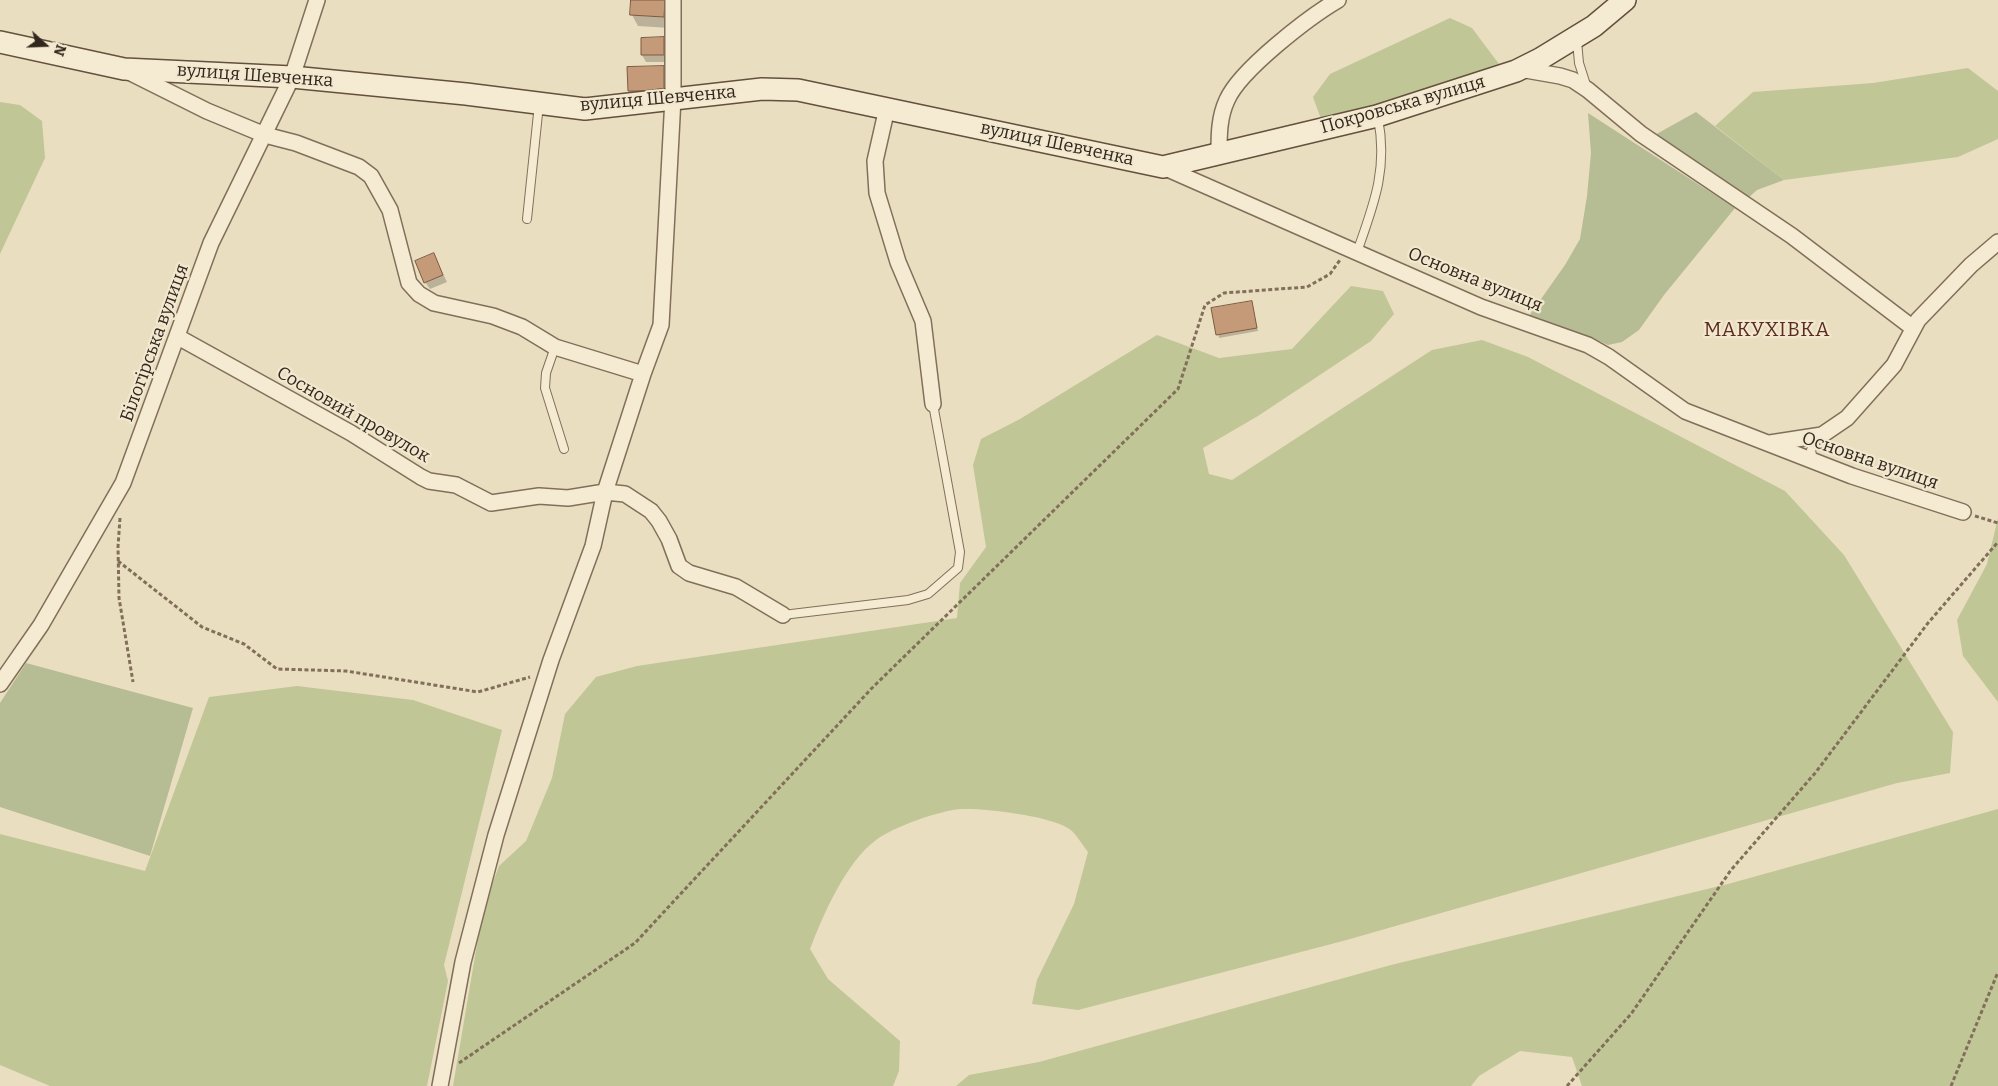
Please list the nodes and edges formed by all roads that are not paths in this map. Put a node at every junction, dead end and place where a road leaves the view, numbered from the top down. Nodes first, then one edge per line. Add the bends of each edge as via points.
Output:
1 (317, 0) edge
2 (673, 0) edge
3 (1338, 0) edge
4 (1625, 0) edge
5 (1577, 36) junction
6 (0, 42) edge
7 (124, 69) junction
8 (1520, 69) junction
9 (292, 77) junction
10 (1588, 90) junction
11 (673, 98) junction
12 (539, 104) junction
13 (886, 108) junction
14 (1377, 116) junction
15 (265, 135) junction
16 (1219, 153) junction
17 (1163, 167) junction
18 (527, 218) dead end
19 (1998, 242) edge
20 (1353, 250) junction
21 (1913, 328) junction
22 (178, 338) junction
23 (555, 347) junction
24 (643, 374) junction
25 (933, 404) joint
26 (1822, 435) junction
27 (1765, 444) junction
28 (564, 449) dead end
29 (1813, 462) junction
30 (605, 492) junction
31 (1963, 512) road end
32 (783, 615) joint
33 (0, 684) edge
34 (441, 1080) edge

1 - 9 street, Білогірська вулиця
2 - 11 street
3 - 16 street via 1281,41 1238,83 1221,116
4 - 5 street, Покровська вулиця
5 - 8 street, Покровська вулиця
5 - 10 lane via 1579,63
6 - 7 street, вулиця Шевченка
7 - 9 street, вулиця Шевченка
7 - 15 street via 207,112
8 - 10 street via 1573,80
8 - 14 street, Покровська вулиця
9 - 12 street, вулиця Шевченка
9 - 15 street, Білогірська вулиця
10 - 21 street via 1641,134 1792,236
11 - 12 street, вулиця Шевченка via 585,109
11 - 13 street, вулиця Шевченка via 762,89 798,90
11 - 24 street via 661,324
12 - 18 lane
13 - 17 street, вулиця Шевченка
13 - 25 street via 875,161 877,193 898,262 923,321
14 - 16 street, Покровська вулиця
14 - 20 lane via 1382,145 1377,193
15 - 22 street, Білогірська вулиця via 211,243
15 - 23 street via 296,142 359,167 371,176 390,210 409,283 419,294 434,303 493,316 522,327
16 - 17 street, Покровська вулиця
17 - 20 street, Основна вулиця
19 - 21 street, Основна вулиця
20 - 27 street, Основна вулиця via 1482,307 1588,345 1609,356 1685,411
21 - 26 street, Основна вулиця via 1894,365 1846,418
22 - 30 street, Сосновий провулок via 351,433 429,481 456,485 491,503
22 - 33 street, Білогірська вулиця via 123,482 41,625
23 - 24 street
23 - 28 lane via 544,388
24 - 30 street
25 - 32 lane via 960,552 958,568 928,594 908,600
26 - 27 street, Основна вулиця
26 - 29 lane via 1813,444
27 - 29 street, Основна вулиця
29 - 31 street, Основна вулиця
30 - 32 street via 625,494 650,510 670,539 679,566 736,587
30 - 34 street via 593,546 547,671 496,835 463,962

